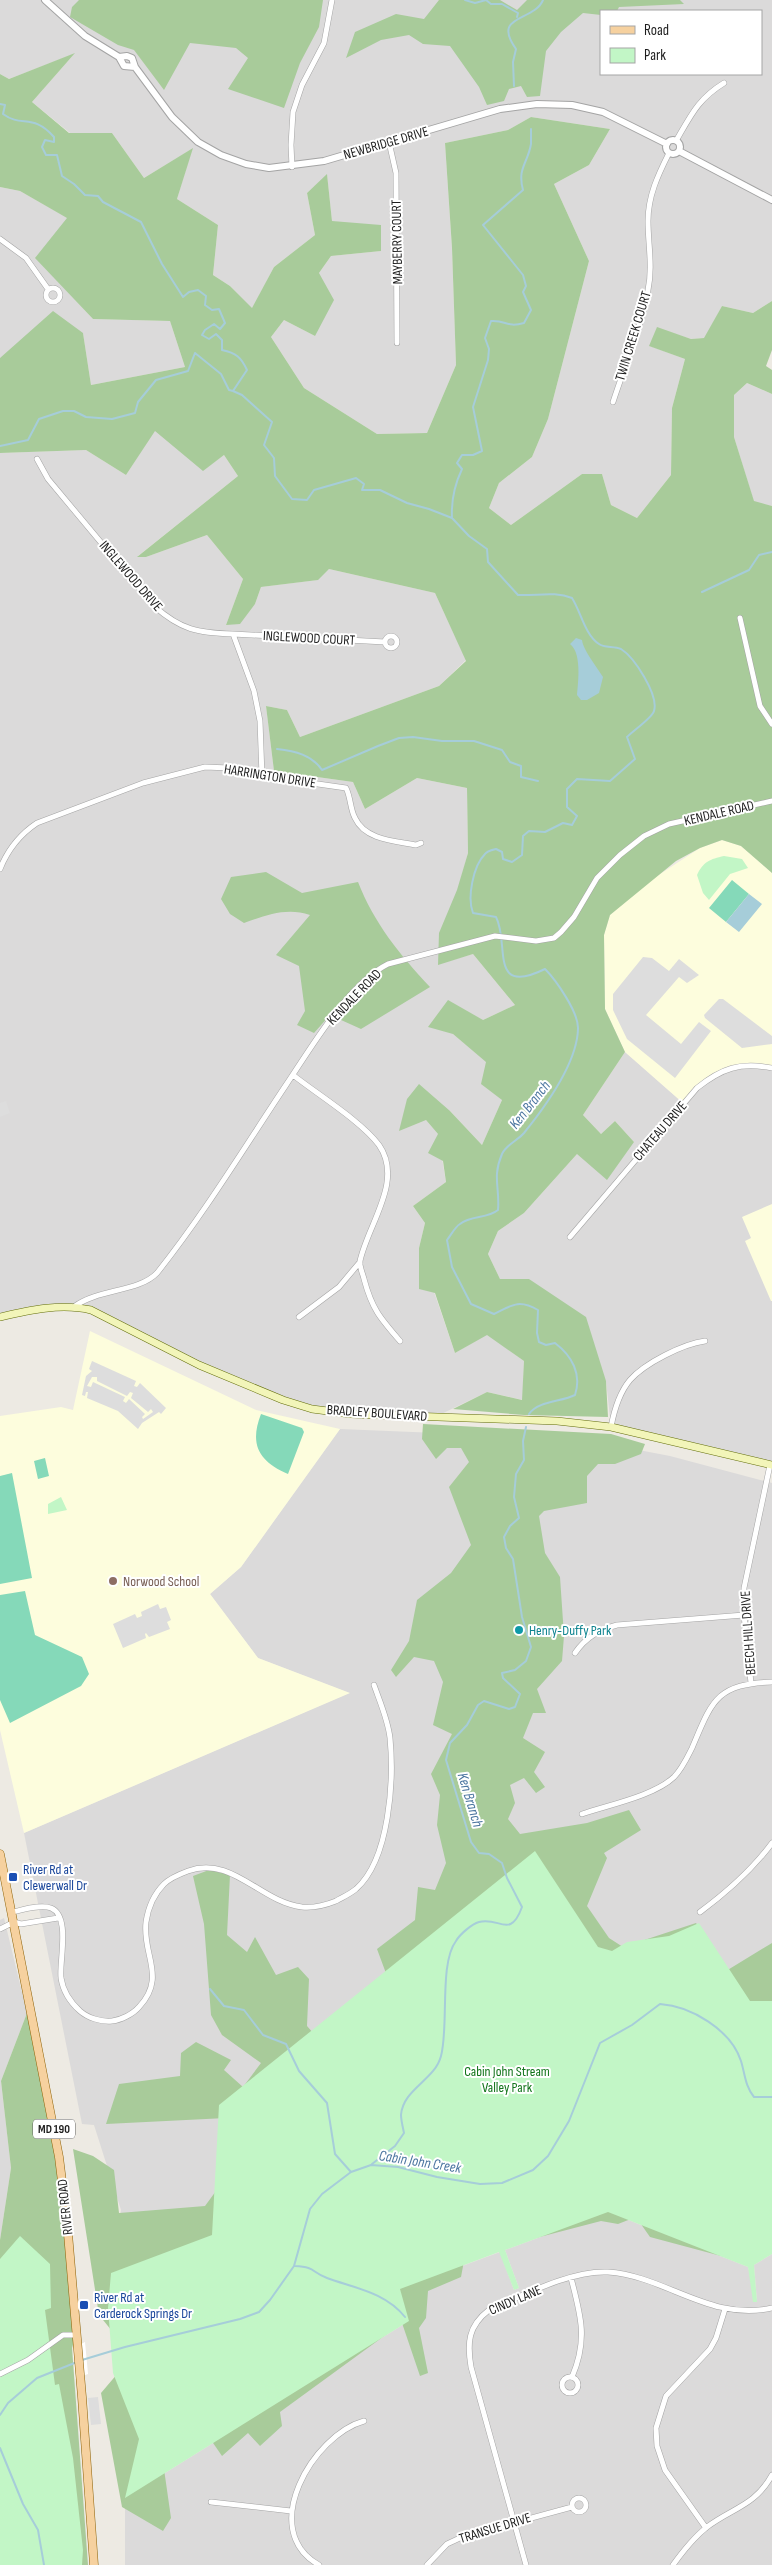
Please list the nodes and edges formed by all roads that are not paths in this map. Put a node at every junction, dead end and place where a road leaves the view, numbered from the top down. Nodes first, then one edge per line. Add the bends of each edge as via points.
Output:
1 (45, 0) edge
2 (332, 0) edge
3 (724, 83) dead end
4 (676, 141) junction
5 (390, 142) junction
6 (667, 144) junction
7 (679, 151) junction
8 (670, 153) junction
9 (292, 167) junction
10 (772, 200) edge
11 (0, 239) edge
12 (48, 289) dead end
13 (397, 343) dead end
14 (613, 402) dead end
15 (37, 459) dead end
16 (740, 618) dead end
17 (233, 634) junction
18 (385, 642) dead end
19 (772, 724) edge
20 (262, 776) junction
21 (772, 801) edge
22 (421, 843) dead end
23 (0, 869) edge
24 (772, 1068) edge
25 (293, 1075) junction
26 (570, 1237) dead end
27 (360, 1262) junction
28 (75, 1306) junction
29 (0, 1317) edge
30 (299, 1317) dead end
31 (400, 1341) dead end
32 (705, 1341) dead end
33 (611, 1427) junction
34 (771, 1465) edge
35 (744, 1615) junction
36 (575, 1653) dead end
37 (772, 1682) edge
38 (752, 1684) junction
39 (374, 1685) dead end
40 (582, 1814) dead end
41 (772, 1843) edge
42 (0, 1854) edge
43 (12, 1912) junction
44 (700, 1912) dead end
45 (58, 1918) junction
46 (14, 1922) junction
47 (0, 1929) edge
48 (571, 2278) junction
49 (772, 2308) edge
50 (725, 2309) junction
51 (76, 2335) junction
52 (0, 2374) edge
53 (572, 2378) dead end
54 (364, 2421) dead end
55 (772, 2476) edge
56 (211, 2502) dead end
57 (572, 2507) dead end
58 (292, 2511) junction
59 (514, 2522) junction
60 (706, 2528) junction
61 (94, 2565) edge
62 (319, 2565) edge
63 (427, 2565) edge
64 (526, 2565) edge
65 (673, 2565) edge

1 - 9 street, NEWBRIDGE DRIVE via 85,36 119,57 130,57 172,117 198,142 246,164 268,168
2 - 9 street via 324,43 302,85 293,112
3 - 4 street via 698,103
4 - 6 street via 671,140
4 - 7 street via 680,145
5 - 6 street, NEWBRIDGE DRIVE via 500,109 537,104 603,112
5 - 9 street, NEWBRIDGE DRIVE
5 - 13 street, MAYBERRY COURT via 396,173
6 - 8 street via 666,150
7 - 8 street
7 - 10 street
8 - 14 street, TWIN CREEK COURT via 651,195 649,289
11 - 12 street via 26,258
15 - 17 street, INGLEWOOD DRIVE via 48,479 154,606 169,619 194,631
16 - 19 street via 760,706
17 - 18 street, INGLEWOOD COURT
17 - 20 street via 254,690 260,721
20 - 22 street, HARRINGTON DRIVE via 346,788 354,817 365,832 416,845
20 - 23 street, HARRINGTON DRIVE via 229,768 205,767 143,783 37,822 12,845
21 - 25 street, KENDALE ROAD via 658,828 620,854 596,878 574,917 554,938 536,941 495,936 375,970 321,1032
24 - 26 street, CHATEAU DRIVE via 758,1065 728,1068 698,1088
25 - 27 street via 368,1132 386,1161 386,1188
25 - 28 street, KENDALE ROAD via 155,1276 93,1296
27 - 30 street via 340,1287
27 - 31 street via 370,1302
28 - 29 main road, BRADLEY BOULEVARD via 43,1308
28 - 33 main road, BRADLEY BOULEVARD via 117,1321 160,1346 234,1380 312,1409 351,1414 557,1421
32 - 33 street via 674,1351 630,1379 621,1393
33 - 34 main road, BRADLEY BOULEVARD
34 - 35 street, BEECH HILL DRIVE via 746,1571
35 - 36 street via 617,1625 583,1641
35 - 38 street, BEECH HILL DRIVE
37 - 38 street
38 - 40 street via 734,1687 716,1699 687,1759 672,1778 656,1788
39 - 45 street via 389,1736 391,1788 381,1844 367,1875 357,1888 332,1903 302,1907 266,1895 234,1873 222,1869 204,1867 179,1875 162,1887 150,1907 146,1933 153,1982 146,1999 134,2012 114,2021 84,2014 72,2004 64,1990 62,1925
41 - 44 street via 756,1864
42 - 43 main road, RIVER ROAD / MD 190
43 - 45 street via 50,1908
43 - 46 main road, RIVER ROAD / MD 190
45 - 46 street via 21,1924
46 - 47 street
46 - 51 main road, RIVER ROAD / MD 190 via 59,2156
48 - 50 street, CINDY LANE via 595,2273 624,2274
48 - 53 street via 583,2334
48 - 59 street, CINDY LANE via 489,2310 478,2320 468,2337 471,2369
49 - 50 street, CINDY LANE via 754,2312
50 - 60 street via 710,2349 666,2396 656,2428 656,2446 665,2470
51 - 52 street via 63,2335 28,2360
51 - 61 main road, RIVER ROAD / MD 190
54 - 58 street via 343,2429 319,2453 300,2483
55 - 60 street via 752,2501
56 - 58 street
57 - 59 street, TRANSUE DRIVE
58 - 62 street via 291,2526 296,2542 304,2554
59 - 63 street, TRANSUE DRIVE via 447,2544
59 - 64 street, CINDY LANE
60 - 65 street

